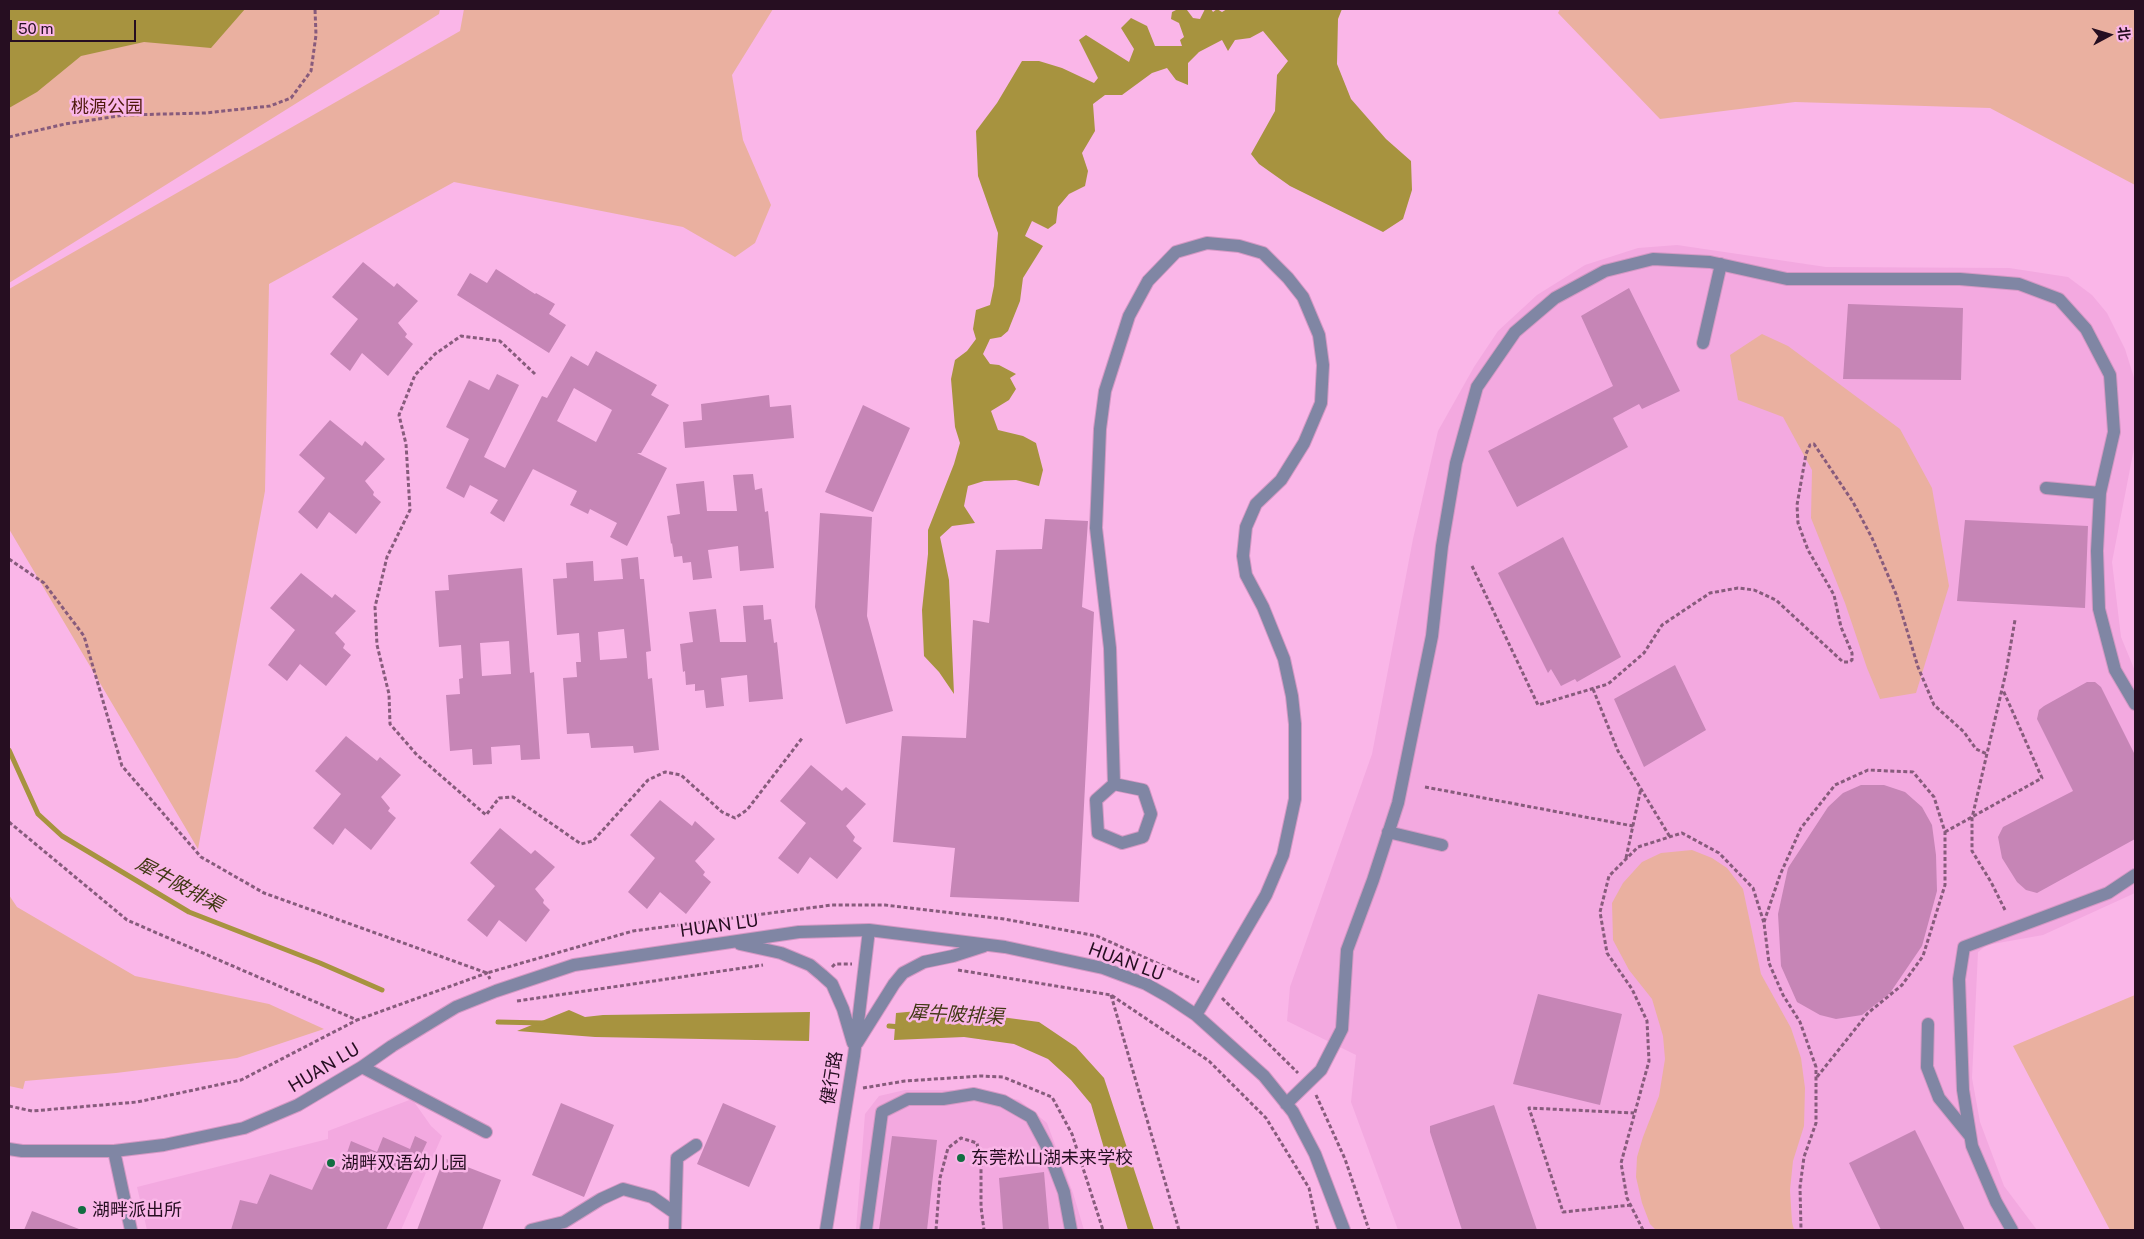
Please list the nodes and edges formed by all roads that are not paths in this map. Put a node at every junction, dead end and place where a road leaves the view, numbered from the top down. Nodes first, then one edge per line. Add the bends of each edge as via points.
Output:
1 (1721, 264) junction
2 (1703, 343) dead end
3 (2046, 488) dead end
4 (2100, 493) junction
5 (2135, 704) edge
6 (1114, 784) junction
7 (1388, 832) junction
8 (1442, 845) dead end
9 (2135, 876) edge
10 (869, 930) junction
11 (732, 942) junction
12 (987, 944) junction
13 (1196, 1015) junction
14 (1928, 1024) dead end
15 (855, 1048) junction
16 (362, 1067) junction
17 (1286, 1104) junction
18 (486, 1132) dead end
19 (1970, 1137) junction
20 (696, 1145) dead end
21 (9, 1149) edge
22 (114, 1151) junction
23 (675, 1213) junction
24 (131, 1230) edge
25 (531, 1230) edge
26 (674, 1230) edge
27 (826, 1230) edge
28 (866, 1230) edge
29 (1071, 1230) edge
30 (1344, 1230) edge
31 (2012, 1230) edge

1 - 2 street
1 - 4 street via 1787,280 1960,279 2019,284 2059,299 2086,329 2110,375 2114,432
1 - 7 street via 1653,259 1605,271 1555,298 1516,332 1478,387 1456,463 1432,636 1400,794
3 - 4 street
4 - 5 street via 2099,609 2116,670
6 - 6 street via 1096,800 1098,833 1122,843 1143,837 1151,814 1143,790
6 - 13 street via 1110,648 1096,528 1100,428 1105,391 1129,316 1148,281 1176,252 1207,243 1239,246 1263,253 1303,297 1319,335 1323,365 1321,403 1304,443 1281,480 1256,504 1246,527 1243,556 1246,575 1284,660 1292,696 1295,799 1284,854 1266,895
7 - 8 street
7 - 17 street via 1347,950 1342,1028 1321,1070
9 - 19 street via 2108,893 1964,947 1959,979 1963,1090
10 - 11 street, HUAN LU via 799,932
10 - 12 street, HUAN LU
10 - 15 street, 健行路
11 - 15 street via 781,953 810,964 832,984
11 - 16 street, HUAN LU via 574,965 498,997 456,1007
12 - 13 street, HUAN LU via 1103,968 1159,991
12 - 15 street via 924,962 904,973
13 - 17 street, HUAN LU via 1264,1076
14 - 19 street via 1927,1067 1939,1098
15 - 27 street, 健行路
16 - 18 street
16 - 22 street, HUAN LU via 298,1105 244,1128 164,1145
17 - 30 street, HUAN LU via 1315,1154
19 - 31 street via 1996,1202
20 - 23 street via 677,1158
21 - 22 street, HUAN LU
22 - 24 street
23 - 25 street via 652,1197 623,1189 564,1222
23 - 26 street
28 - 29 street via 882,1112 908,1099 943,1099 974,1094 1004,1101 1031,1117 1064,1192

